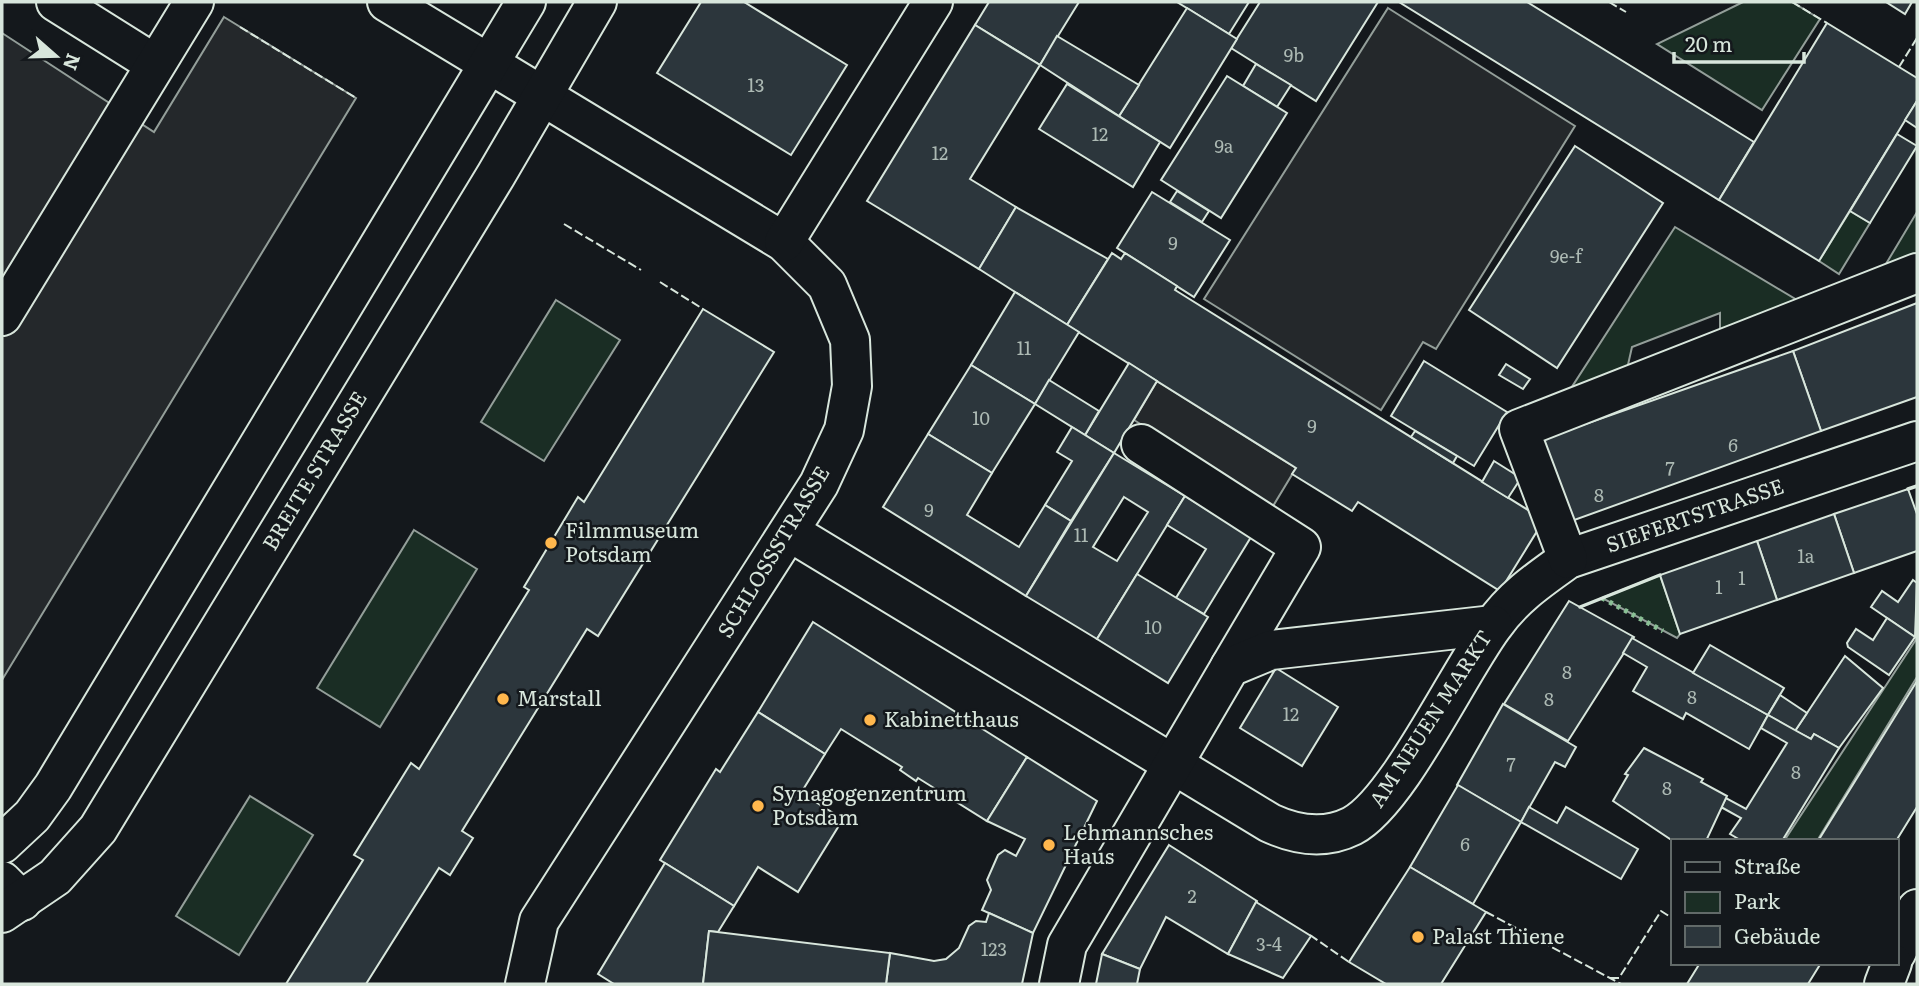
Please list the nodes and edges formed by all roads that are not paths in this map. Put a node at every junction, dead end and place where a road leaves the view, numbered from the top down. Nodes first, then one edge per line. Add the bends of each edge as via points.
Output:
1 (56, 2) edge
2 (194, 2) edge
3 (387, 2) edge
4 (526, 2) edge
5 (597, 2) edge
6 (933, 2) edge
7 (155, 64) junction
8 (489, 65) junction
9 (542, 97) junction
10 (784, 242) junction
11 (1917, 274) edge
12 (2, 316) edge
13 (1917, 441) edge
14 (1141, 444) dead end
15 (790, 532) junction
16 (1569, 559) junction
17 (1493, 625) junction
18 (1230, 667) junction
19 (1172, 764) junction
20 (2, 844) edge
21 (9, 898) edge
22 (1917, 909) edge
23 (1898, 955) edge
24 (525, 984) edge
25 (1059, 984) edge

1 - 7 street
2 - 7 street
3 - 8 street, SCHLOSSSTRASSE
4 - 8 street
5 - 9 street, BREITE STRASSE
6 - 10 street
7 - 12 street
8 - 9 street, SCHLOSSSTRASSE
8 - 20 street via 53,787 32,816
9 - 10 street, SCHLOSSSTRASSE
9 - 21 street, BREITE STRASSE via 98,829 55,877
10 - 15 street, SCHLOSSSTRASSE via 827,285 850,340 852,386 844,430
11 - 16 street via 1519,429
13 - 16 street, SIEFERTSTRASSE
14 - 18 street via 1301,547
15 - 19 street, AM NEUEN MARKT
15 - 24 street, SCHLOSSSTRASSE via 539,921
16 - 17 street, SIEFERTSTRASSE via 1526,588
17 - 18 street, AM NEUEN MARKT via 1271,650
17 - 19 street, AM NEUEN MARKT via 1391,788 1366,817 1346,828 1324,835 1287,831
18 - 19 street
19 - 25 street via 1067,945
22 - 23 street

